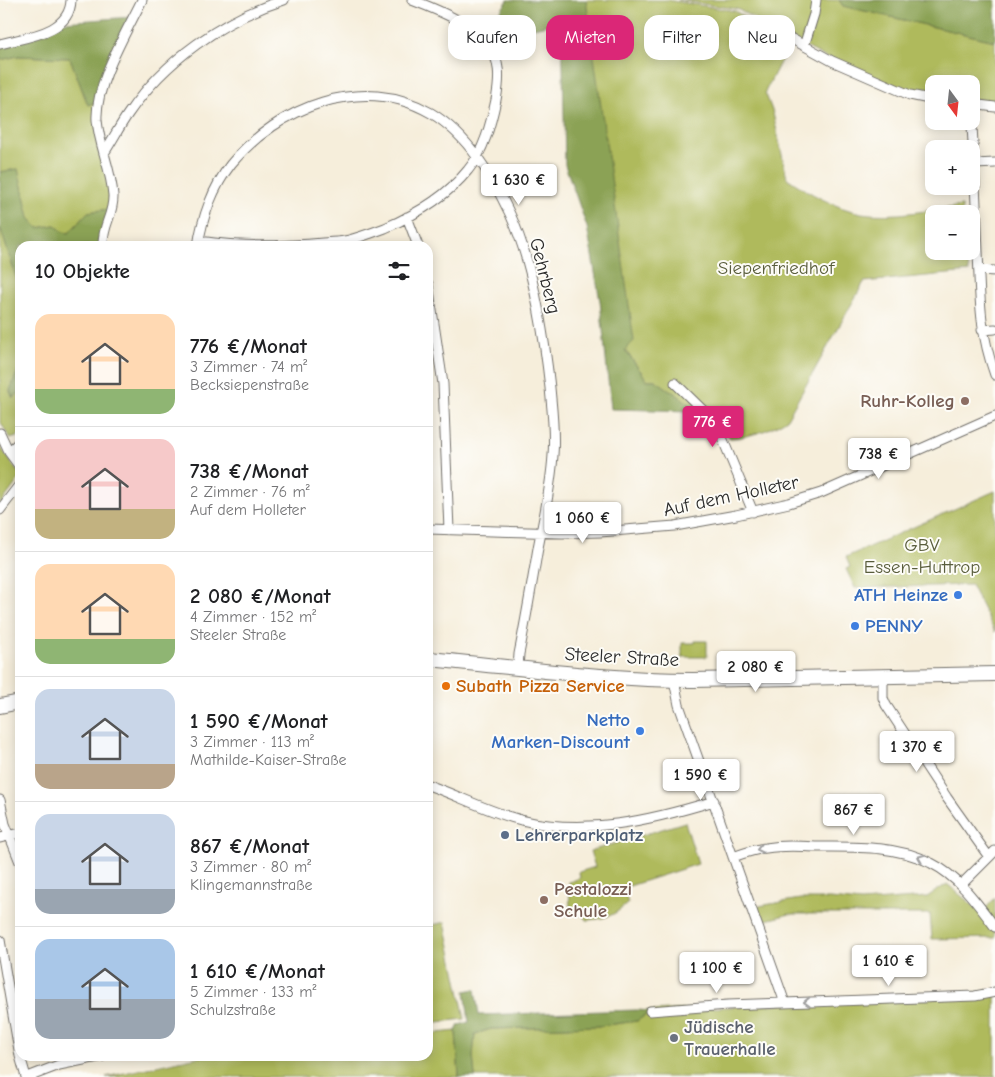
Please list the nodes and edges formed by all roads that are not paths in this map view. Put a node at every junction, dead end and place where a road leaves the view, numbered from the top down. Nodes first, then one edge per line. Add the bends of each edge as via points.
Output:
1 (71, 0) edge
2 (142, 0) edge
3 (284, 0) edge
4 (412, 0) edge
5 (816, 0) edge
6 (795, 42) edge
7 (0, 44) edge
8 (804, 46) junction
9 (925, 98) edge
10 (980, 105) edge
11 (995, 107) edge
12 (104, 153) junction
13 (477, 156) junction
14 (995, 163) edge
15 (980, 164) edge
16 (976, 195) edge
17 (407, 217) junction
18 (104, 241) edge
19 (199, 241) edge
20 (340, 241) edge
21 (416, 241) edge
22 (979, 270) junction
23 (995, 271) edge
24 (433, 317) edge
25 (995, 329) edge
26 (982, 330) junction
27 (995, 375) edge
28 (675, 383) dead end
29 (995, 416) edge
30 (0, 433) edge
31 (15, 446) edge
32 (9, 452) junction
33 (15, 460) edge
34 (15, 490) edge
35 (0, 510) edge
36 (753, 512) junction
37 (433, 530) edge
38 (449, 530) junction
39 (542, 532) junction
40 (433, 659) edge
41 (518, 668) junction
42 (995, 674) edge
43 (883, 676) junction
44 (674, 680) junction
45 (15, 703) edge
46 (0, 706) edge
47 (433, 788) edge
48 (0, 800) edge
49 (714, 801) junction
50 (15, 834) edge
51 (10, 836) junction
52 (0, 838) edge
53 (15, 849) edge
54 (992, 854) edge
55 (734, 856) junction
56 (961, 885) junction
57 (995, 927) edge
58 (0, 940) edge
59 (995, 992) edge
60 (785, 1003) junction
61 (650, 1011) dead end
62 (15, 1027) edge
63 (22, 1061) edge
64 (58, 1061) edge
65 (27, 1077) edge

1 - 7 street via 68,12 56,27
2 - 12 street via 100,93 97,120
3 - 12 street via 227,24 179,58 145,92
4 - 13 street via 482,36 498,63 498,87 490,124
5 - 8 street
6 - 8 street
8 - 9 street via 910,95
10 - 11 street
12 - 18 street via 113,196 112,209 103,231
13 - 17 street via 470,169 445,192
13 - 19 street, Gehrberg via 448,126 412,104 370,96 324,101 298,110 276,123 258,136 230,165 209,203
13 - 39 street, Gehrberg via 519,236 543,342 554,434 550,488
14 - 15 street
16 - 22 street
17 - 20 street via 385,228
17 - 21 street
22 - 23 street
22 - 26 street
24 - 38 street via 443,384
25 - 26 street
26 - 27 street
28 - 36 street via 716,424
29 - 36 street, Auf dem Holleter via 821,493
30 - 32 street
31 - 32 street
32 - 33 street
34 - 35 street
36 - 39 street, Auf dem Holleter via 674,526 600,532
37 - 38 street, Auf dem Holleter
38 - 39 street, Auf dem Holleter
39 - 41 street, Gehrberg
40 - 41 main road, Steeler Straße
41 - 44 main road, Steeler Straße
42 - 43 main road, Steeler Straße
43 - 44 main road, Steeler Straße
43 - 54 street via 886,705 947,798
44 - 49 street
45 - 46 main road
47 - 49 street via 511,817 557,826 629,822
48 - 51 street
49 - 55 street
50 - 51 street
51 - 52 street
51 - 53 street
54 - 56 street
56 -> 55 street via 932,863 902,852 880,849 778,846
55 - 60 street
56 - 57 street
58 - 62 street
59 -> 60 street via 975,996
60 - 61 street
63 - 65 street
64 - 65 street

